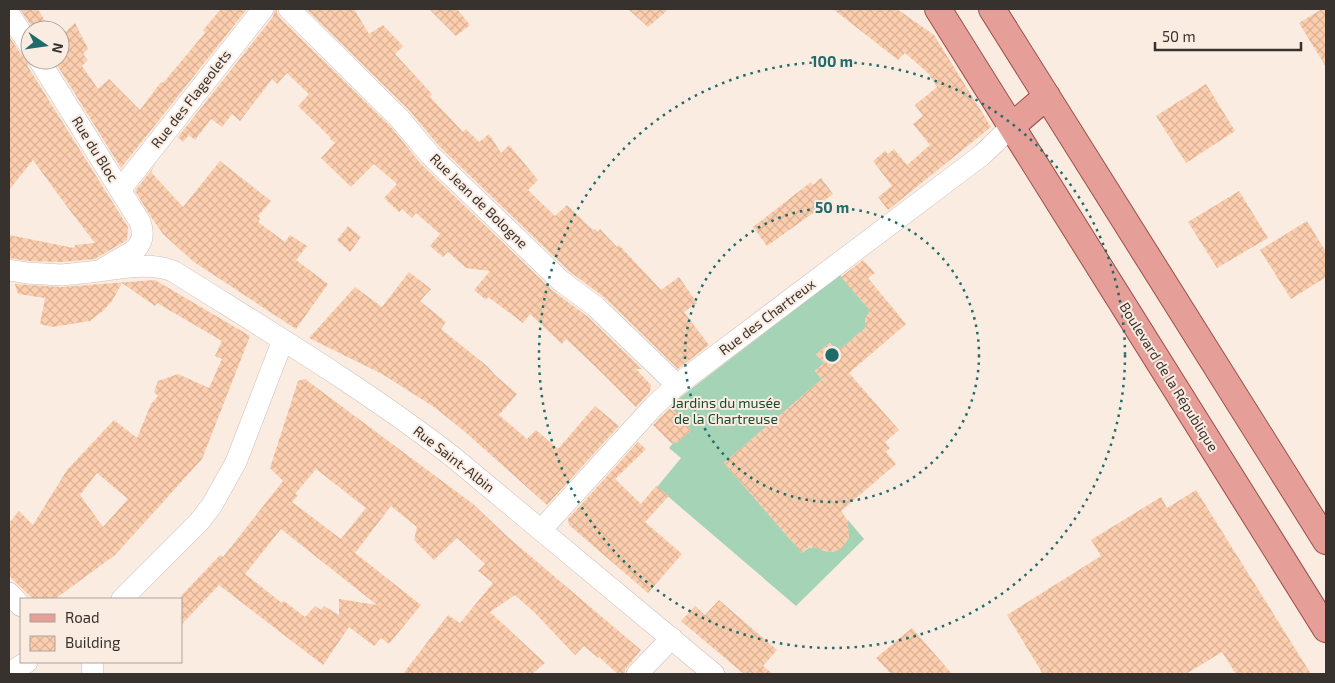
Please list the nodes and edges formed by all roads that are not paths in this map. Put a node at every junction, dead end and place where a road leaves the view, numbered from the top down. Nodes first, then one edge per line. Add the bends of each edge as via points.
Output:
1 (262, 9) edge
2 (289, 9) edge
3 (938, 9) edge
4 (992, 9) edge
5 (9, 14) edge
6 (20, 31) edge
7 (45, 70) edge
8 (1047, 96) junction
9 (1012, 126) junction
10 (120, 190) junction
11 (9, 270) edge
12 (99, 271) junction
13 (283, 340) junction
14 (677, 385) junction
15 (541, 530) junction
16 (1326, 541) edge
17 (9, 593) edge
18 (123, 598) edge
19 (20, 605) edge
20 (1326, 629) edge
21 (672, 638) junction
22 (24, 663) edge
23 (9, 673) edge
24 (637, 674) edge
25 (714, 674) edge

1 - 10 street, Rue des Flageolets
2 - 14 street, Rue Jean de Bologne via 400,119 430,155 561,281 596,307
3 - 9 main road, Boulevard de la République
4 - 8 main road
5 - 6 street
7 - 10 street, Rue du Bloc
8 - 9 main road
8 - 16 main road
9 - 14 street, Rue des Chartreux via 982,155
9 - 20 main road, Boulevard de la République
10 - 12 street, Rue du Bloc via 143,228 142,240 131,253
11 - 12 street via 62,275
12 - 13 street, Rue Saint-Albin via 148,266 165,268
13 - 15 street, Rue Saint-Albin via 424,434
13 - 18 street via 236,462 212,505
14 - 15 street, Rue des Chartreux
15 - 21 street, Rue Saint-Albin
17 - 19 street
21 - 24 street
21 - 25 street, Rue Saint-Albin
22 - 23 street

